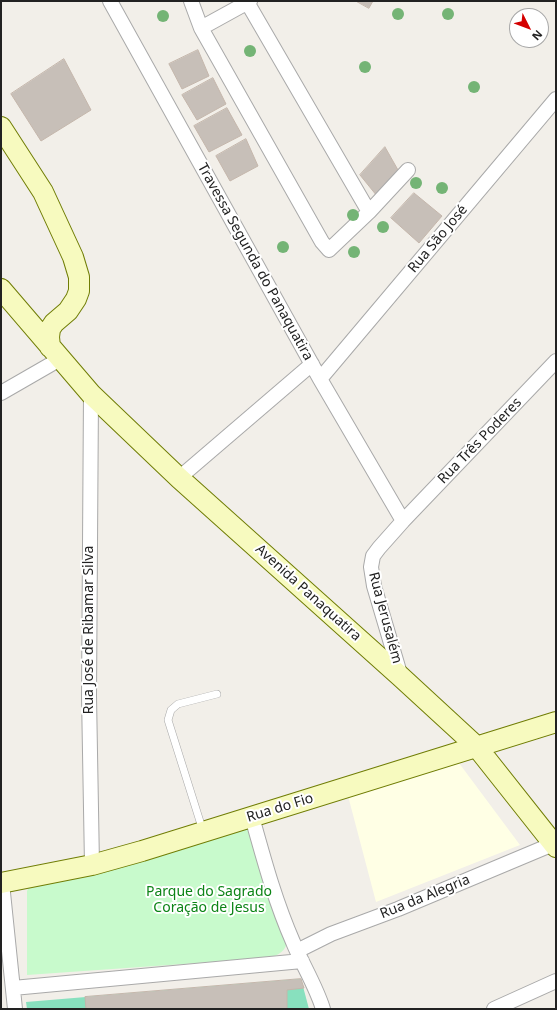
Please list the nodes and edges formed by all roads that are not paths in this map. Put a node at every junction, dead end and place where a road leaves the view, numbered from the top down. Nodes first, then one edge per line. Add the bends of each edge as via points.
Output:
1 (110, 1) edge
2 (190, 1) edge
3 (248, 2) edge
4 (202, 28) junction
5 (556, 99) edge
6 (1, 127) edge
7 (408, 170) dead end
8 (369, 212) junction
9 (1, 289) edge
10 (55, 353) junction
11 (556, 361) edge
12 (312, 364) junction
13 (320, 379) junction
14 (1, 393) edge
15 (91, 394) junction
16 (179, 478) junction
17 (403, 521) junction
18 (401, 677) junction
19 (217, 694) dead end
20 (556, 722) edge
21 (476, 746) junction
22 (252, 817) junction
23 (204, 832) junction
24 (555, 846) edge
25 (92, 865) junction
26 (2, 883) edge
27 (300, 956) junction
28 (556, 981) edge
29 (13, 988) junction
30 (15, 1009) edge
31 (323, 1009) edge
32 (494, 1009) edge

1 - 12 street, Travessa Segunda do Panaquatira
2 - 4 street
3 - 4 street
3 - 8 street
4 - 8 street via 322,242 329,250
5 - 13 street, Rua São José
6 - 10 main road via 44,192 73,257 79,277 76,299 50,329 49,336
7 - 8 street
9 - 10 main road, Avenida Panaquatira
10 - 14 street
10 - 15 main road, Avenida Panaquatira
11 - 17 street, Rua Três Poderes
12 - 13 street, Travessa Segunda do Panaquatira
12 - 16 street
13 - 17 street, Travessa Segunda do Panaquatira
15 - 16 main road, Avenida Panaquatira
15 - 25 street, Rua José de Ribamar Silva via 89,696
16 - 18 main road, Avenida Panaquatira
17 - 18 street, Rua Jerusalém via 373,556 371,567 374,586
18 - 21 main road, Avenida Panaquatira
19 - 23 lane via 178,704 171,710 168,720
20 - 21 main road, Rua do Fio
21 - 22 main road, Rua do Fio
21 - 24 main road, Avenida Panaquatira
22 - 23 main road, Rua do Fio
22 - 27 street via 273,893
23 - 25 main road, Rua do Fio
24 - 27 street, Rua da Alegria via 331,934
25 - 26 main road, Rua do Fio
26 - 29 street
27 - 29 street
27 - 31 street
28 - 32 street
29 - 30 street

